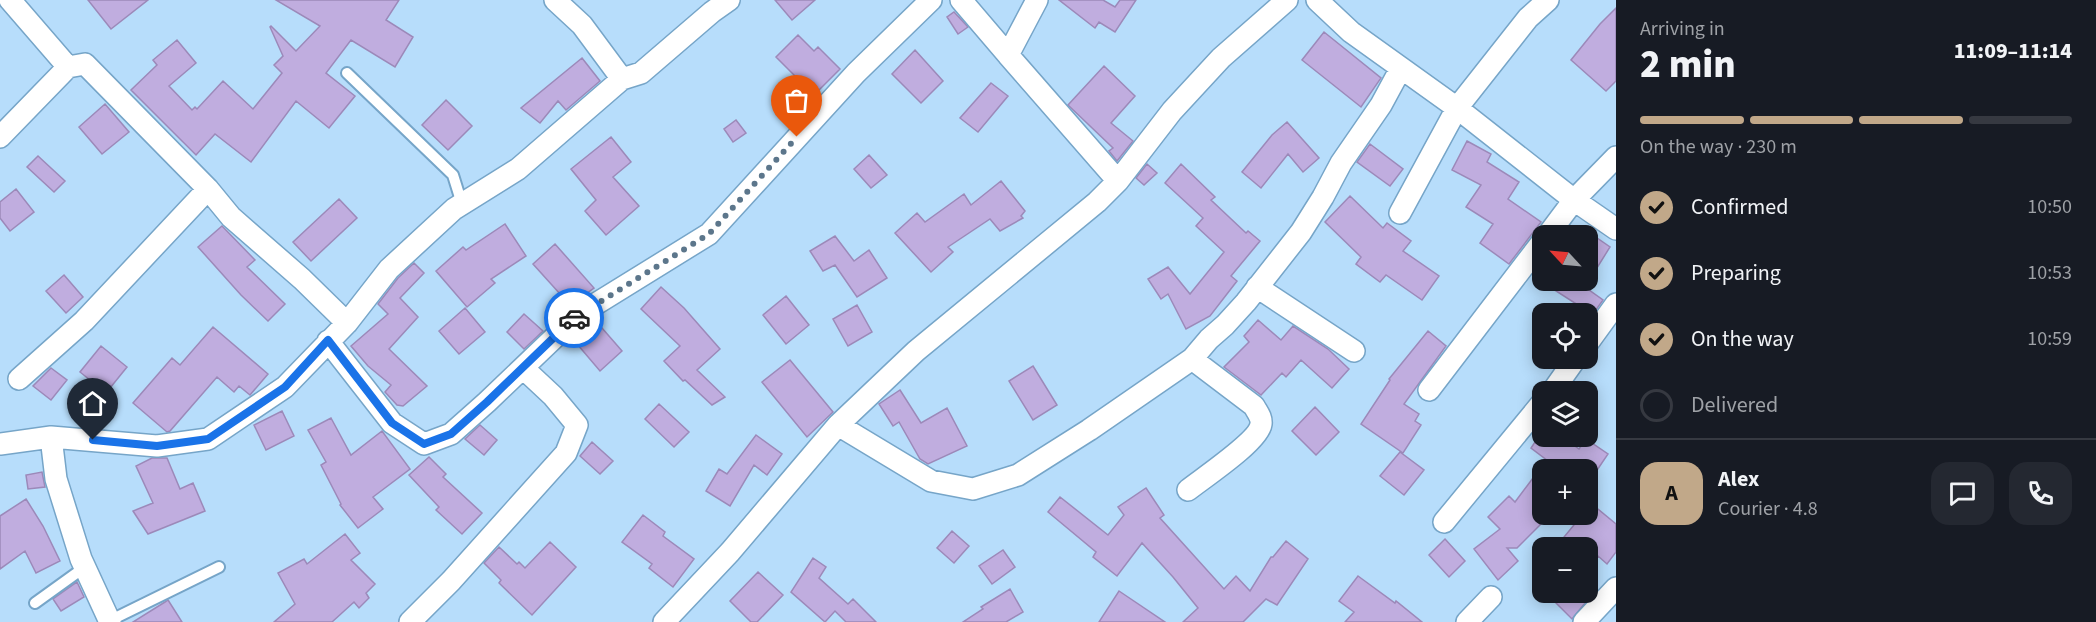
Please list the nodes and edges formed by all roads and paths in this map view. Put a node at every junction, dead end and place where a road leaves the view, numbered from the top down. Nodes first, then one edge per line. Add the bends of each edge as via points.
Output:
1 (10, 0) edge
2 (555, 0) edge
3 (729, 0) edge
4 (931, 0) edge
5 (961, 0) edge
6 (1037, 0) edge
7 (1287, 0) edge
8 (1548, 0) edge
9 (1322, 1) edge
10 (1008, 56) junction
11 (68, 67) junction
12 (1401, 68) junction
13 (347, 73) dead end
14 (622, 79) junction
15 (1457, 108) junction
16 (0, 137) edge
17 (1616, 157) edge
18 (1118, 181) junction
19 (208, 189) junction
20 (1574, 200) junction
21 (462, 204) junction
22 (1400, 213) dead end
23 (1555, 225) edge
24 (1616, 229) edge
25 (1532, 255) edge
26 (1257, 288) junction
27 (1616, 304) edge
28 (347, 323) junction
29 (1598, 329) edge
30 (328, 340) junction
31 (1354, 351) dead end
32 (1192, 358) junction
33 (523, 368) junction
34 (20, 379) dead end
35 (1429, 390) dead end
36 (1532, 415) edge
37 (838, 425) junction
38 (51, 436) junction
39 (0, 444) edge
40 (1188, 490) dead end
41 (1444, 522) dead end
42 (85, 567) junction
43 (219, 567) dead end
44 (1616, 588) edge
45 (1491, 597) dead end
46 (35, 603) dead end
47 (109, 621) edge
48 (410, 622) edge
49 (664, 622) edge
50 (1467, 622) edge
51 (1584, 622) edge

1 - 11 street
2 - 14 street via 582,25
3 - 14 street via 641,73
4 - 33 street via 856,73 709,234 578,315
5 - 10 street
6 - 10 street
7 - 18 street via 1221,58 1172,111
8 - 15 street via 1528,18
9 - 12 street via 1351,32
10 - 18 street
11 - 16 street
11 - 19 street via 86,64
12 - 15 street
12 - 26 street via 1301,232
13 - 21 lane via 453,175
14 - 21 street via 519,169
15 - 20 street
15 - 22 street
17 - 20 street
18 - 37 street via 916,351
19 - 28 street via 231,217
19 - 34 street via 84,321
20 - 23 street
20 - 24 street
21 - 28 street via 389,269
25 - 35 street
26 - 31 street
26 - 32 street
27 - 29 street
28 - 30 street
30 - 33 street via 392,423 424,444 451,434
30 - 38 street via 285,387 208,439 157,446
32 - 37 street via 1018,475 974,489 931,481
32 - 40 street via 1254,406 1261,426 1252,439
33 - 48 street via 577,425 566,453
36 - 41 street
37 - 49 street via 730,552
38 - 39 street
38 - 42 street via 56,479
42 - 46 lane
42 - 47 street
43 - 47 lane
44 - 51 street
45 - 50 street

